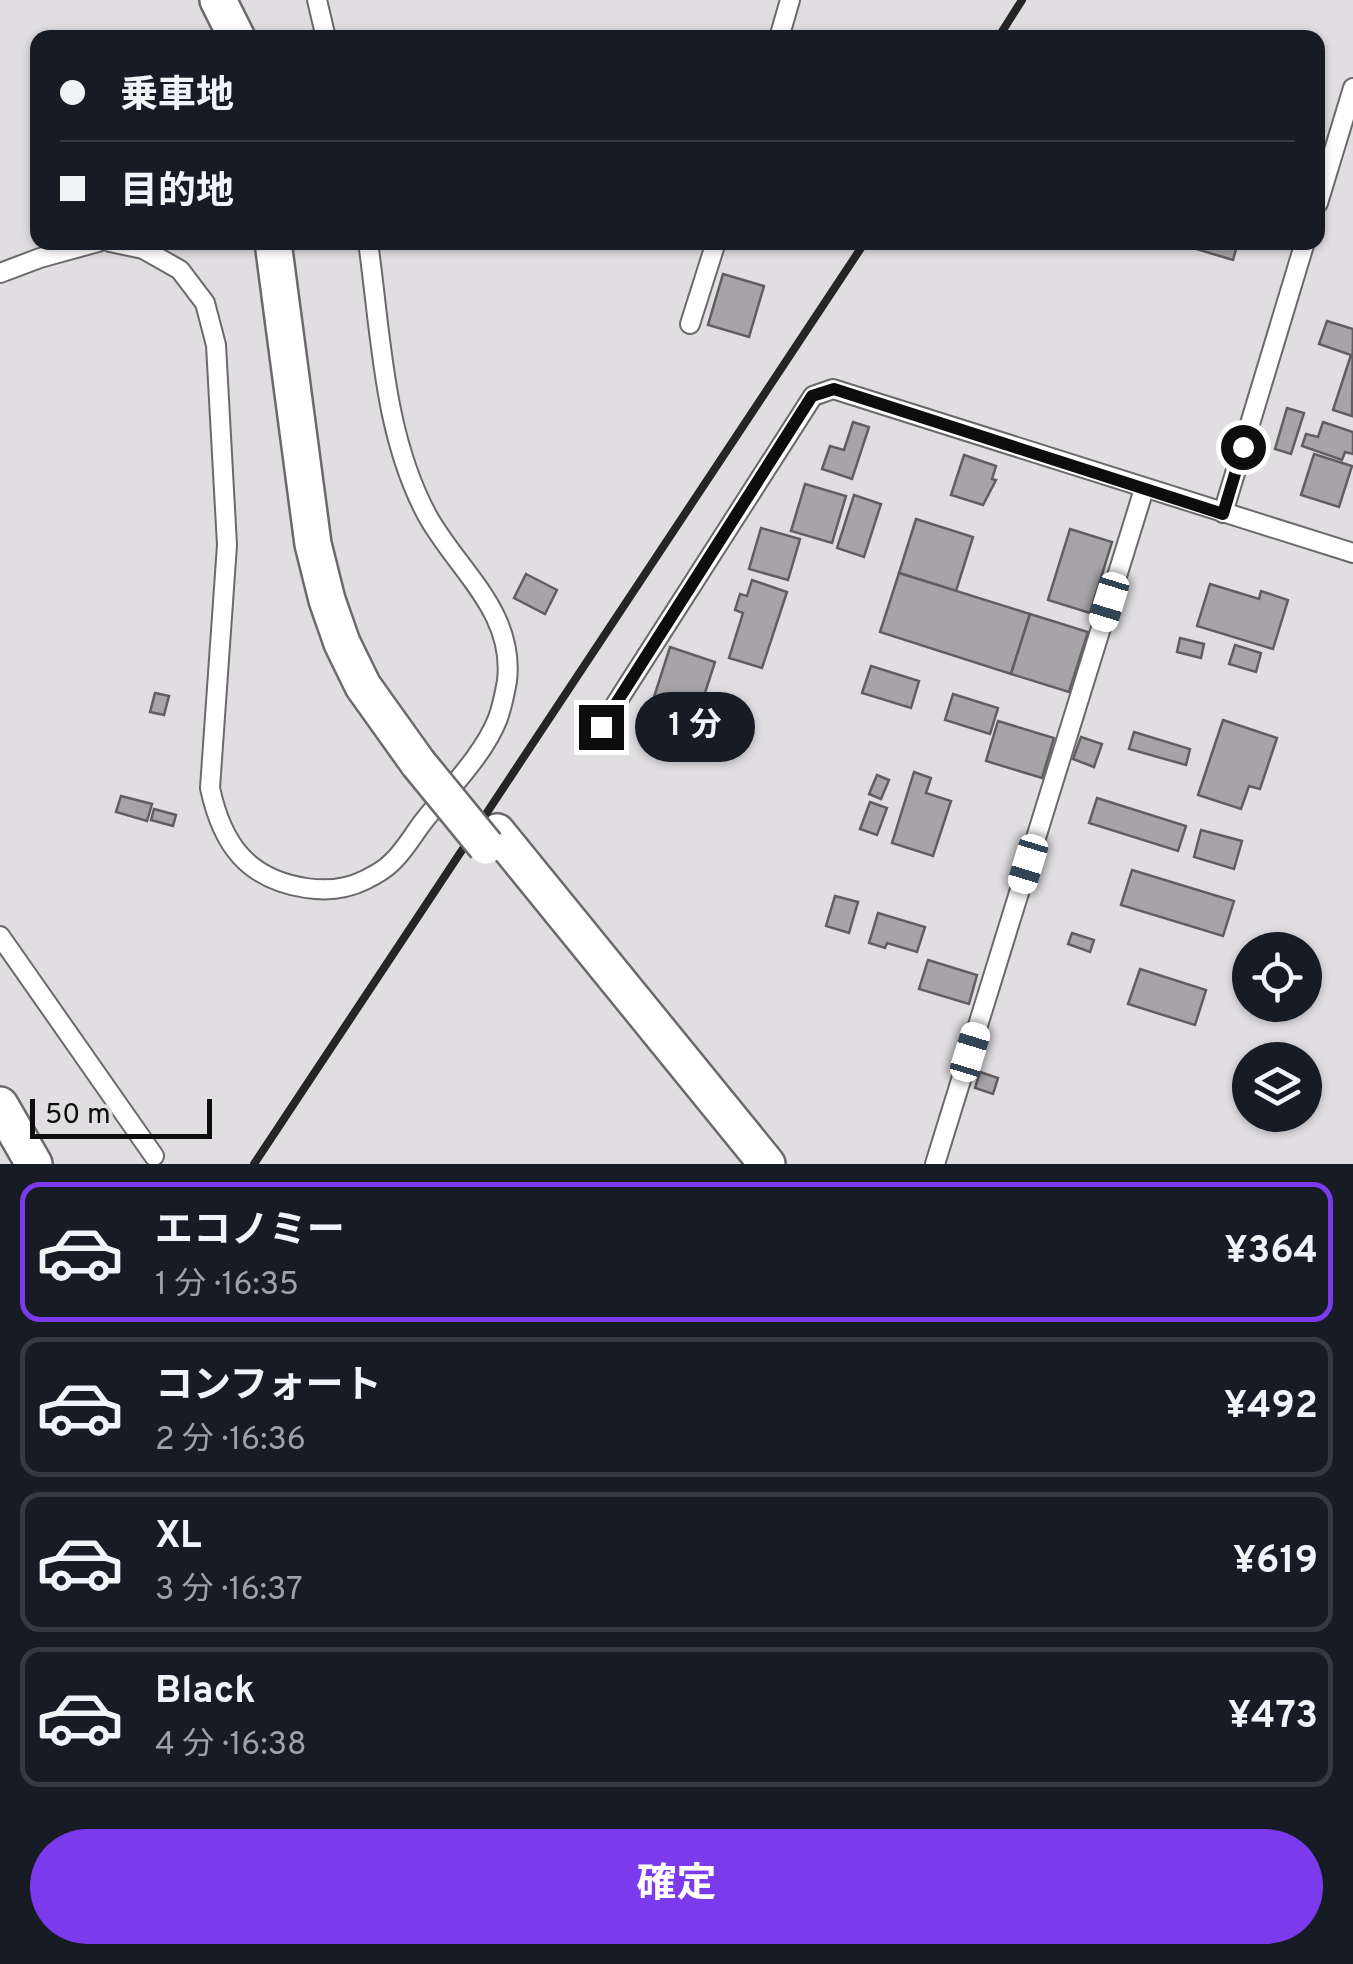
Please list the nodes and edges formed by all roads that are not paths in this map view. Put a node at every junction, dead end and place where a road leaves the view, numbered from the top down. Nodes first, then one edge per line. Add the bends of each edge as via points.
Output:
1 (218, 0) edge
2 (238, 0) edge
3 (317, 0) edge
4 (790, 0) edge
5 (233, 30) edge
6 (251, 30) edge
7 (324, 30) edge
8 (781, 30) edge
9 (1353, 88) edge
10 (1325, 180) edge
11 (69, 250) edge
12 (145, 250) edge
13 (273, 250) edge
14 (291, 250) edge
15 (369, 250) edge
16 (713, 250) edge
17 (1303, 250) edge
18 (0, 273) edge
19 (690, 324) dead end
20 (1144, 489) junction
21 (1223, 514) junction
22 (1353, 553) edge
23 (601, 727) dead end
24 (425, 758) junction
25 (491, 839) junction
26 (0, 936) edge
27 (0, 1105) edge
28 (0, 1127) edge
29 (154, 1156) dead end
30 (31, 1164) edge
31 (746, 1164) edge
32 (767, 1164) edge
33 (935, 1164) edge

1 - 5 highway
2 - 6 highway
3 - 7 street
4 - 8 street
9 - 10 street
11 - 18 street
12 - 15 street via 180,270 205,303 216,345 227,546 210,788 215,814 248,866 280,884 318,890 355,884 392,863 498,719 507,682 508,652 498,618 428,516 398,450
13 - 24 highway via 313,544 328,600 363,686
14 - 24 highway via 329,544 359,636
16 - 19 street
17 - 21 street
20 - 21 street
20 - 23 street via 834,389 812,396
20 - 33 street
21 - 22 street
24 - 25 highway
25 - 31 highway
25 - 32 highway
26 - 29 street
27 - 30 highway
28 - 30 highway

